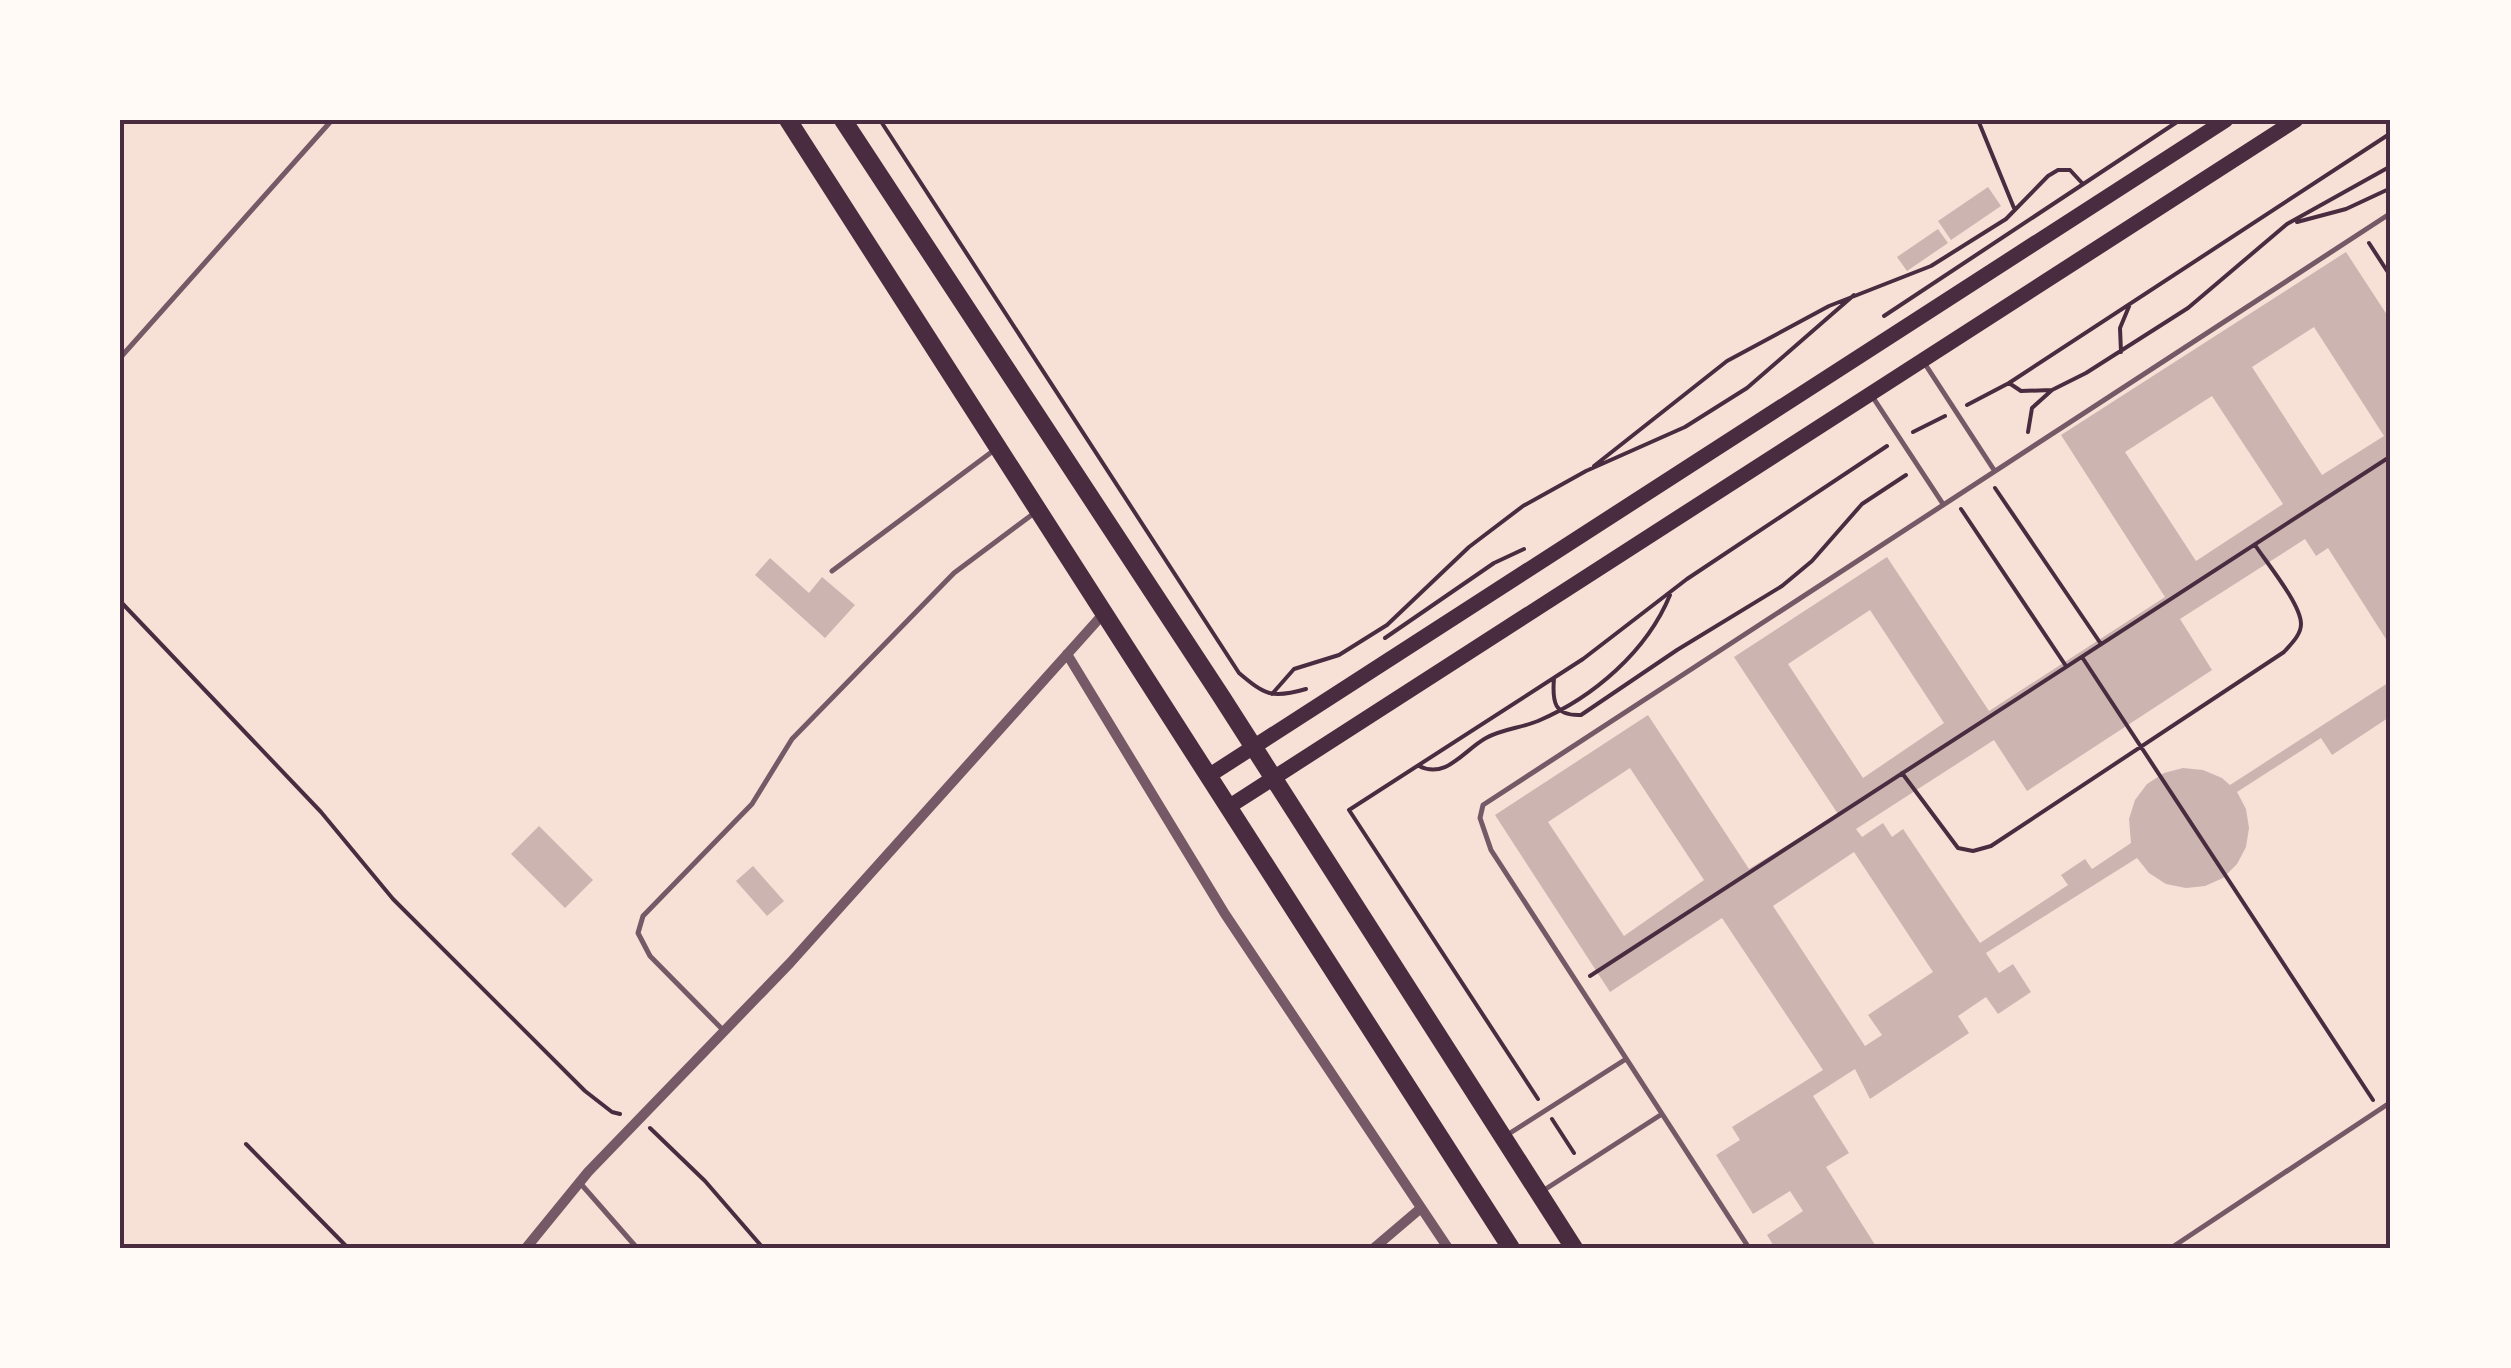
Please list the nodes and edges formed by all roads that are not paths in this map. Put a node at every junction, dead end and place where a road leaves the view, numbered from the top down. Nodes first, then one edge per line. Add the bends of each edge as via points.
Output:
1 (332, 120) edge
2 (788, 120) edge
3 (844, 120) edge
4 (2226, 120) edge
5 (2296, 120) edge
6 (2391, 213) edge
7 (120, 358) edge
8 (1922, 360) junction
9 (1870, 394) junction
10 (999, 446) junction
11 (1994, 470) junction
12 (1943, 504) junction
13 (1040, 509) junction
14 (832, 570) dead end
15 (1105, 612) junction
16 (1067, 654) junction
17 (1254, 746) junction
18 (1210, 775) junction
19 (1274, 778) junction
20 (1230, 806) junction
21 (724, 1032) junction
22 (1626, 1058) junction
23 (2391, 1102) edge
24 (1662, 1114) junction
25 (1503, 1138) junction
26 (580, 1182) junction
27 (1539, 1194) junction
28 (1420, 1208) junction
29 (526, 1248) edge
30 (637, 1248) edge
31 (1374, 1248) edge
32 (1448, 1248) edge
33 (1511, 1248) edge
34 (1574, 1248) edge
35 (1749, 1248) edge
36 (2171, 1248) edge

1 - 7 lane
2 - 10 main road
3 - 17 main road
4 - 17 main road
5 - 8 main road
6 - 11 lane
8 - 9 main road
8 - 11 lane
9 - 12 lane
9 - 19 main road
10 - 13 main road
10 - 14 lane
11 - 12 lane
12 - 22 lane via 1483,805 1480,818 1491,850
13 - 15 main road
13 - 21 lane via 954,573 819,711 792,739 752,804 643,916 638,933 650,956
15 - 16 street
15 - 18 main road
16 - 21 street
16 - 28 street via 1225,914
17 - 18 main road
17 - 19 main road
18 - 20 main road
19 - 20 main road
19 - 25 main road
20 - 33 main road
21 - 26 street
22 - 24 lane
22 - 25 lane
23 - 36 lane
24 - 27 lane
24 - 35 lane
25 - 27 main road
26 - 29 street
26 - 30 lane
27 - 34 main road
28 - 31 street
28 - 32 street

